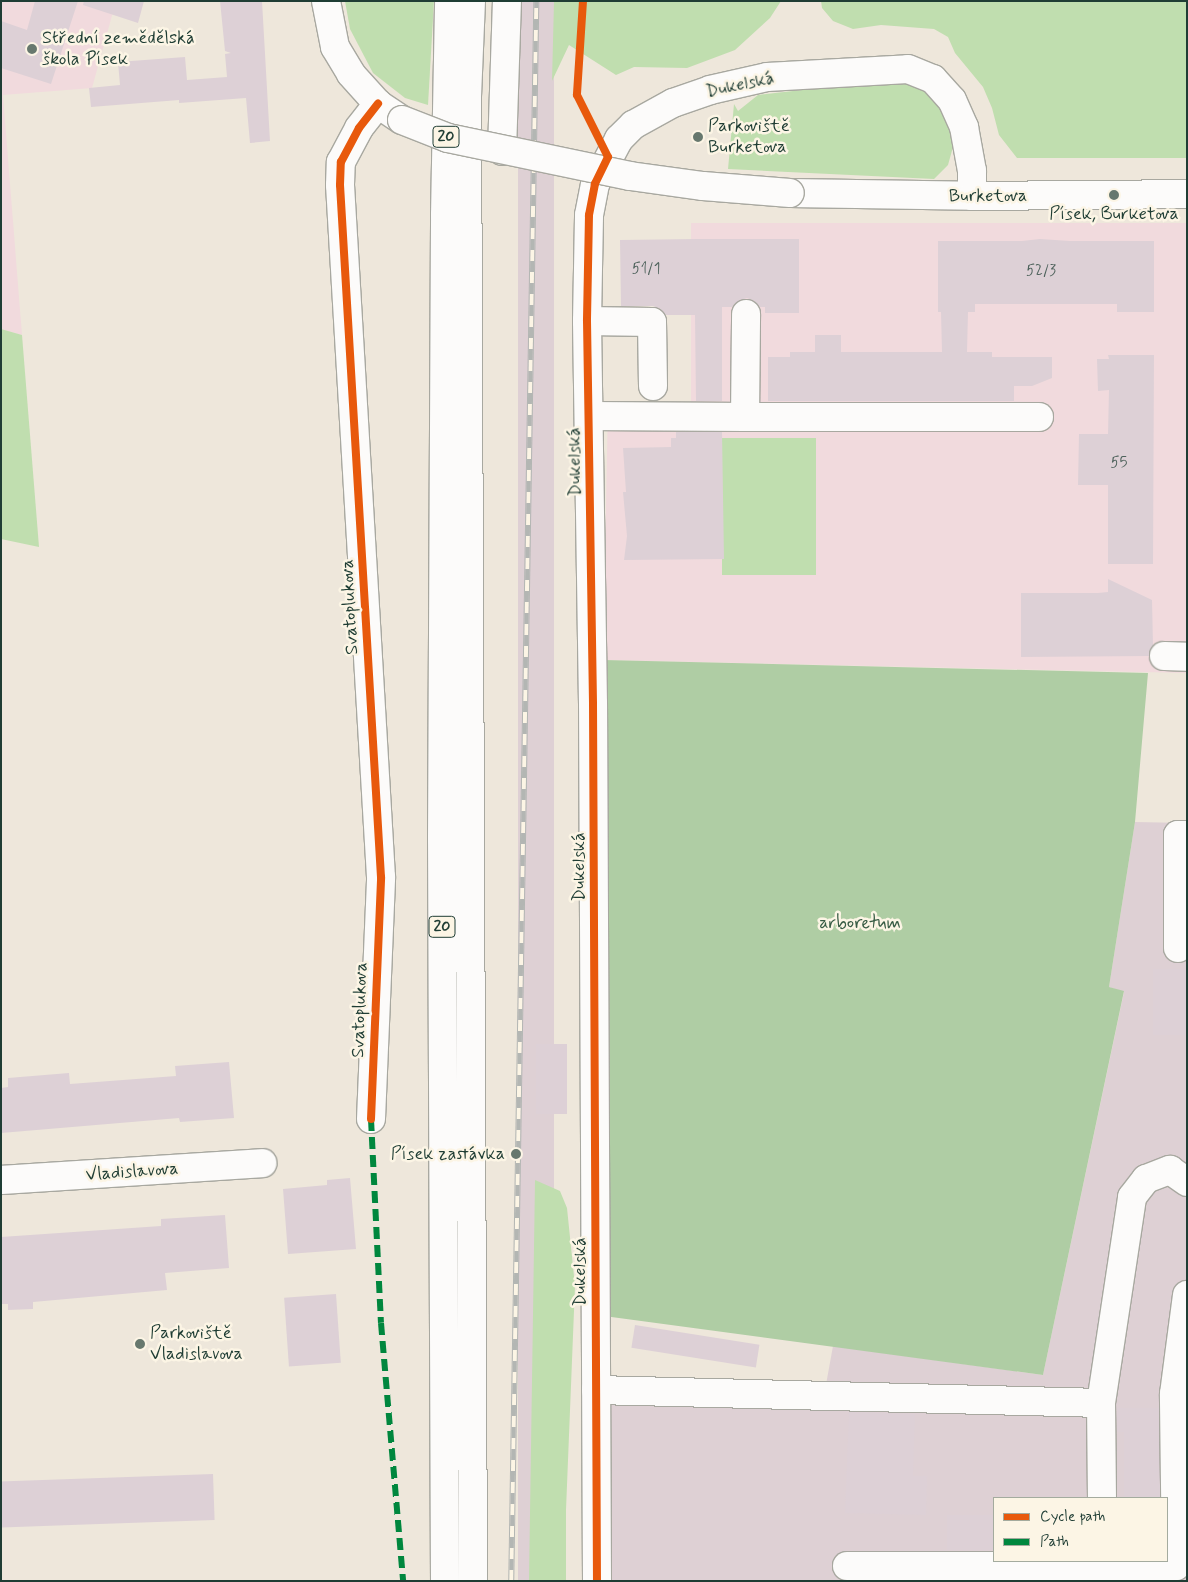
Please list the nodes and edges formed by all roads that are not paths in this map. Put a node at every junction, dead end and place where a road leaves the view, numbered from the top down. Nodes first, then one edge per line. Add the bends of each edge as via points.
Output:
1 (326, 1) edge
2 (449, 1) edge
3 (471, 1) edge
4 (507, 1) edge
5 (378, 104) junction
6 (502, 151) junction
7 (1187, 194) edge
8 (972, 196) junction
9 (746, 314) dead end
10 (587, 321) junction
11 (653, 386) dead end
12 (589, 416) junction
13 (745, 417) junction
14 (1039, 418) dead end
15 (1187, 835) edge
16 (1178, 948) dead end
17 (371, 1119) dead end
18 (262, 1163) dead end
19 (1, 1180) edge
20 (1187, 1182) edge
21 (1187, 1296) edge
22 (596, 1390) junction
23 (1101, 1403) junction
24 (1102, 1497) edge
25 (1103, 1564) edge
26 (847, 1566) dead end
27 (445, 1581) edge
28 (473, 1581) edge
29 (596, 1581) edge

1 - 5 main road, Burketova via 335,47 351,74
2 - 27 main road, 20 via 442,839
3 - 28 main road, 20 via 467,97
4 - 6 main road
5 - 6 main road, Burketova, bridge via 402,120 448,138
5 - 17 main road, Svatoplukova via 359,128 341,162 340,185 381,877
6 - 8 main road, Burketova, bridge via 630,176 703,186 790,193
7 - 8 main road, Burketova
8 - 10 main road, Dukelská via 972,171 964,127 952,100 934,79 908,69 766,77 710,90 673,103 633,125 608,157 595,184 589,215
9 - 13 main road
10 - 11 main road via 652,322
10 - 12 main road, Dukelská
12 - 13 main road
12 - 22 main road, Dukelská
13 - 14 main road
15 - 16 main road via 1178,835
18 - 19 main road, Vladislavova
20 - 23 main road via 1170,1170 1146,1179 1132,1198
21 - 25 main road via 1174,1394 1176,1566
22 - 23 main road
22 - 29 main road, Dukelská
23 - 24 main road
25 - 26 main road

